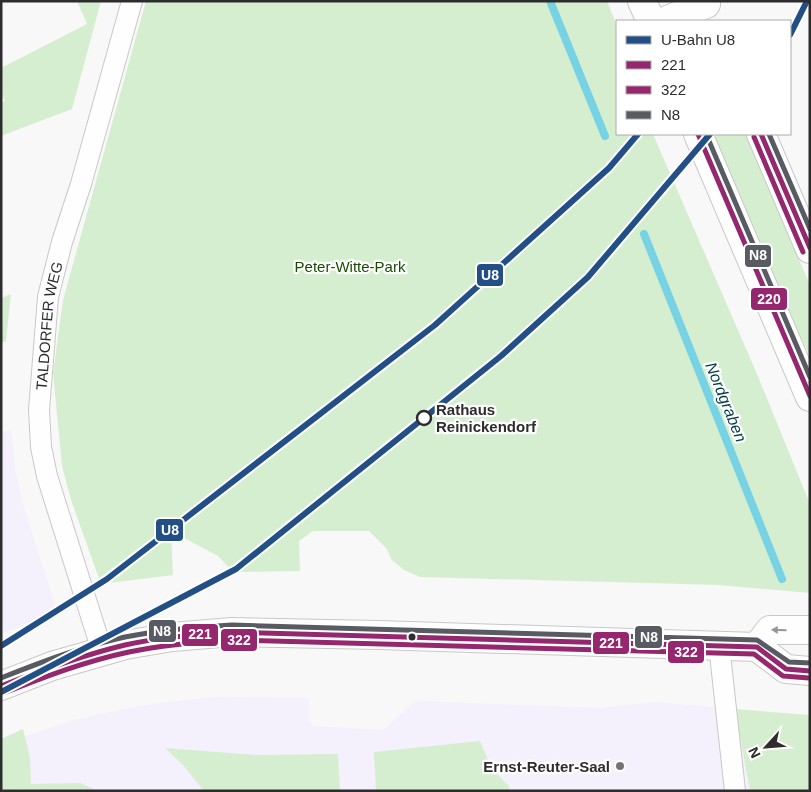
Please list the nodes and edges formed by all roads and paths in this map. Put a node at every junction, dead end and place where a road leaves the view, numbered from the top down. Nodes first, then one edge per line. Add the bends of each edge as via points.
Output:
1 (132, 1) edge
2 (642, 1) edge
3 (708, 9) edge
4 (651, 20) edge
5 (669, 20) edge
6 (698, 135) edge
7 (761, 135) edge
8 (810, 250) edge
9 (810, 397) edge
10 (810, 630) edge
11 (719, 645) junction
12 (757, 647) junction
13 (102, 651) junction
14 (810, 671) edge
15 (1, 686) edge
16 (734, 791) edge

1 - 13 street, TALDORFER WEG via 48,297 40,410 41,447 47,476
2 - 4 main road
3 - 5 main road
6 - 9 main road
7 - 8 main road
10 -> 12 main road via 770,630
11 - 12 main road
11 - 13 main road via 232,632 172,637
11 - 16 street
12 - 14 main road via 786,669
13 - 15 main road

